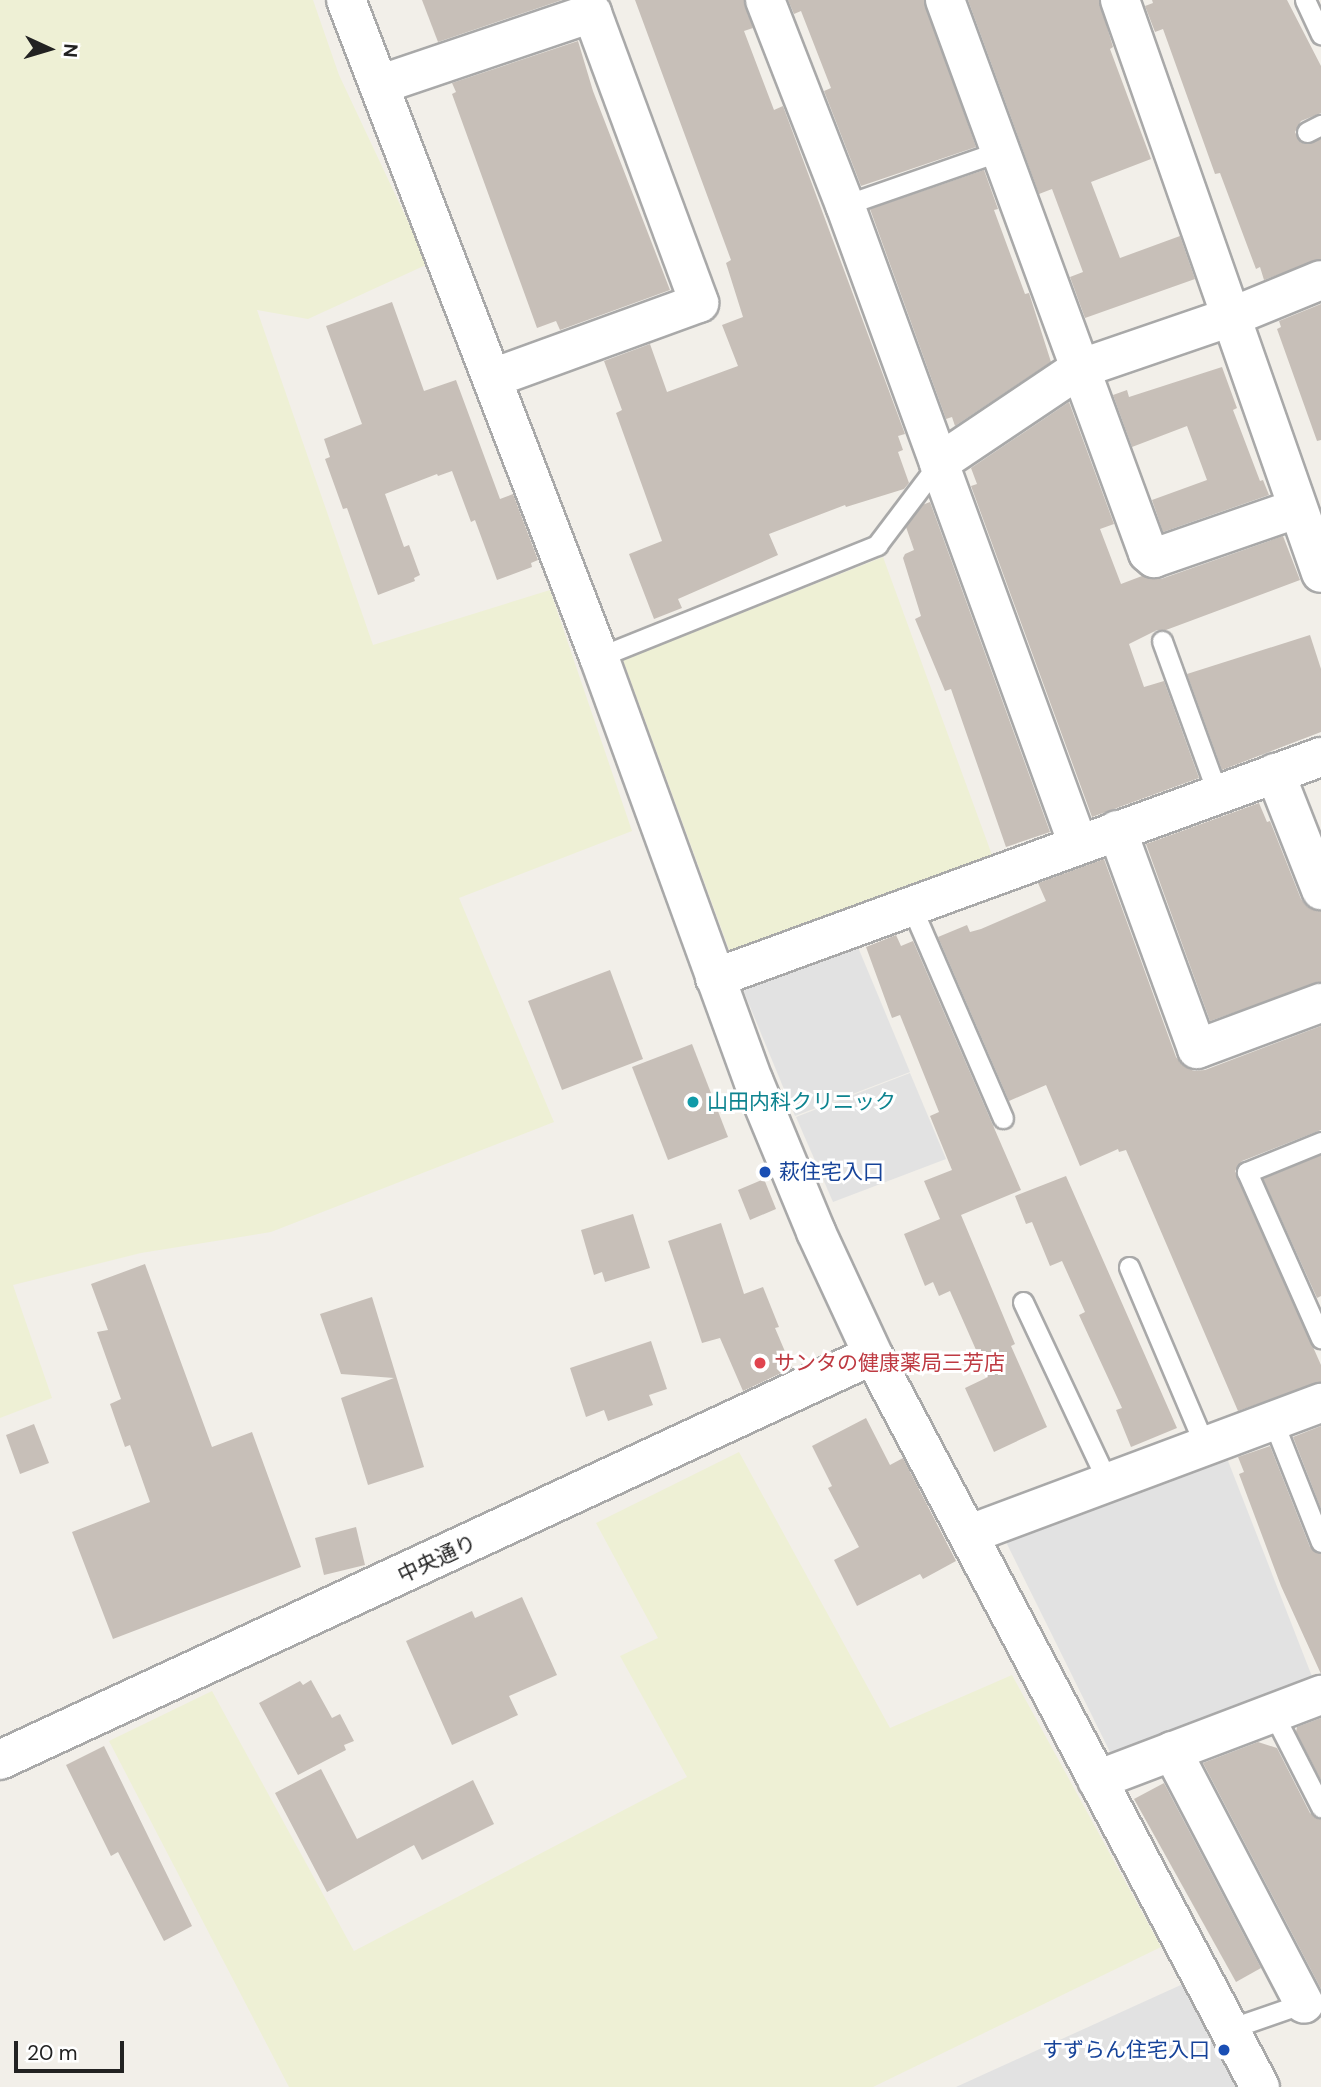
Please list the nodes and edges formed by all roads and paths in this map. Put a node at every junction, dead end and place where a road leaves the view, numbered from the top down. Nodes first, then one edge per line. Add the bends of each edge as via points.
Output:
1 (346, 0) edge
2 (765, 0) edge
3 (945, 0) edge
4 (1120, 0) edge
5 (1305, 0) edge
6 (1321, 35) edge
7 (379, 85) junction
8 (1000, 151) junction
9 (845, 205) junction
10 (1321, 280) edge
11 (1231, 317) junction
12 (1079, 369) junction
13 (493, 378) junction
14 (939, 463) junction
15 (1298, 508) junction
16 (1321, 573) edge
17 (1162, 641) dead end
18 (599, 657) junction
19 (1321, 757) edge
20 (1275, 773) junction
21 (1217, 792) junction
22 (1117, 830) junction
23 (1077, 844) junction
24 (1321, 890) edge
25 (912, 908) junction
26 (715, 978) junction
27 (1321, 1003) edge
28 (1003, 1118) dead end
29 (1321, 1142) edge
30 (1129, 1267) dead end
31 (1023, 1302) dead end
32 (1321, 1338) edge
33 (873, 1355) junction
34 (1321, 1403) edge
35 (1273, 1421) junction
36 (1205, 1446) junction
37 (1108, 1483) junction
38 (970, 1534) junction
39 (1321, 1542) edge
40 (1321, 1695) edge
41 (1273, 1713) junction
42 (1172, 1751) junction
43 (0, 1760) edge
44 (1097, 1780) junction
45 (1321, 1807) edge
46 (1312, 2000) edge
47 (1229, 2029) junction
48 (1259, 2087) edge

1 - 7 street
2 - 9 street
3 - 8 street
4 - 11 street
5 - 6 lane
7 - 13 street
7 - 13 street via 592,13 699,303
8 - 9 lane
8 - 12 street
9 - 14 street
10 - 11 street
11 - 12 street
11 - 15 street
12 - 14 street
12 - 15 street via 1148,553 1154,558
13 - 18 street
14 - 18 lane via 877,545
14 - 23 street
15 - 16 street
17 - 21 lane
18 - 26 street
19 - 20 street
20 - 21 street
20 - 24 street
21 - 22 street
22 - 23 street
22 - 27 street via 1197,1049
23 - 25 street
25 - 26 street
25 - 28 lane
26 - 33 street via 811,1220
29 - 32 lane via 1247,1172
30 - 36 lane
31 - 37 lane
33 - 38 street
33 - 43 street, 中央通り
34 - 35 street
35 - 36 street
35 - 39 lane
36 - 37 street
37 - 38 street
38 - 44 street
40 - 41 street
41 - 42 street
41 - 45 lane
42 - 44 street
42 - 46 street
44 - 47 street
46 - 47 lane
47 - 48 street

